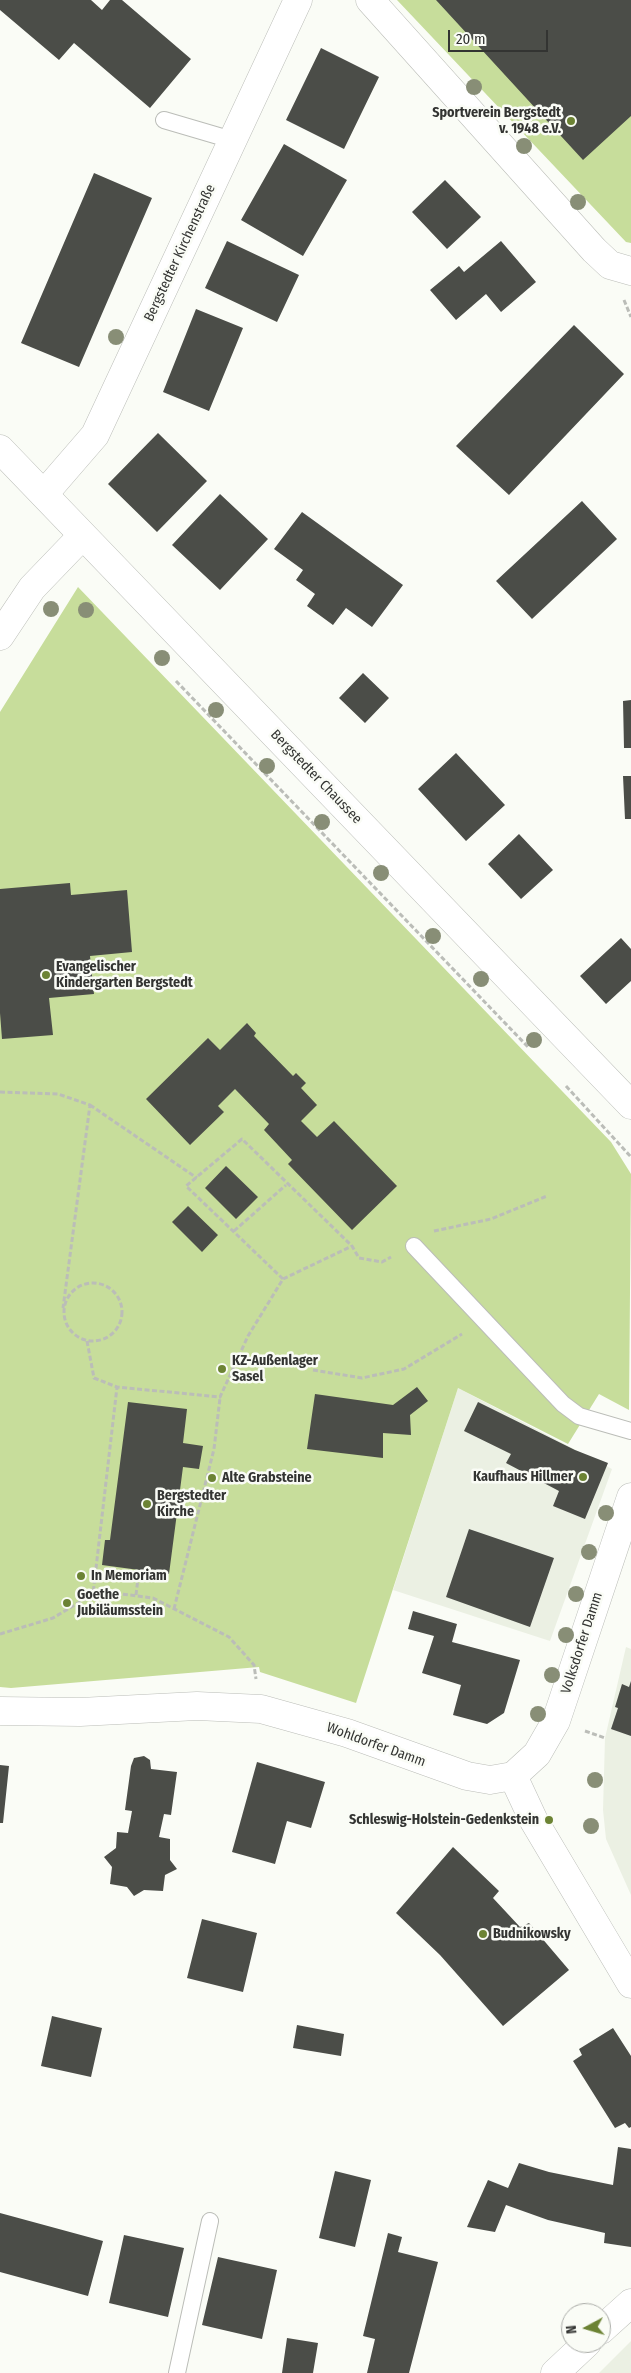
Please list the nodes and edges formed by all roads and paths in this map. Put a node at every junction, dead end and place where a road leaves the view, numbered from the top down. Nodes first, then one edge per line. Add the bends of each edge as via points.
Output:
1 (298, 0) edge
2 (370, 0) edge
3 (164, 120) dead end
4 (232, 140) junction
5 (631, 272) edge
6 (0, 449) edge
7 (44, 494) junction
8 (82, 536) junction
9 (0, 636) edge
10 (0, 1092) edge
11 (629, 1101) edge
12 (90, 1105) junction
13 (197, 1178) junction
14 (286, 1184) junction
15 (547, 1196) dead end
16 (234, 1231) junction
17 (352, 1246) junction
18 (414, 1246) junction
19 (283, 1279) junction
20 (63, 1308) junction
21 (495, 1333) junction
22 (87, 1341) junction
23 (313, 1370) dead end
24 (117, 1387) junction
25 (220, 1397) junction
26 (631, 1431) edge
27 (631, 1497) edge
28 (139, 1570) dead end
29 (93, 1594) junction
30 (136, 1595) junction
31 (174, 1609) junction
32 (0, 1634) edge
33 (254, 1665) dead end
34 (0, 1711) edge
35 (512, 1776) junction
36 (631, 1984) edge
37 (210, 2221) dead end
38 (631, 2303) edge
39 (611, 2321) edge
40 (576, 2353) edge
41 (177, 2373) edge
42 (555, 2373) edge

1 - 4 street, Bergstedter Kirchenstraße
2 - 5 street via 594,250 610,265
3 - 4 lane
4 - 7 street, Bergstedter Kirchenstraße via 95,435
6 - 7 street, Bergstedter Chaussee
7 - 8 street, Bergstedter Chaussee
8 - 9 street via 32,588
8 - 11 street, Bergstedter Chaussee
10 - 12 path via 58,1094
12 - 13 path
12 - 20 path
13 - 14 path via 242,1139
13 - 16 path via 186,1186
14 - 16 path
14 - 17 path
15 - 18 path via 491,1219 430,1232
16 - 19 path
17 - 18 path via 360,1258 382,1262
17 - 19 path
18 - 21 lane
19 - 25 path via 248,1336
20 - 22 path via 65,1324 73,1334
20 - 22 path via 67,1296 78,1286 99,1282 119,1297 122,1312 115,1333 105,1339
21 - 23 path via 464,1333 404,1369 362,1378
21 - 26 lane via 578,1416
22 - 24 path via 94,1378
24 - 25 path
24 - 29 path
25 - 31 path via 214,1449
27 - 35 street, Volksdorfer Damm via 556,1721 537,1754
28 - 30 path
29 - 30 path
29 - 32 path via 54,1618
30 - 31 path via 154,1598
31 - 33 path via 229,1637
34 - 35 street, Wohldorfer Damm via 80,1712 197,1706 261,1709 346,1733 467,1776 490,1780
35 - 36 street via 534,1821
37 - 41 lane
38 - 39 street
40 - 42 street

